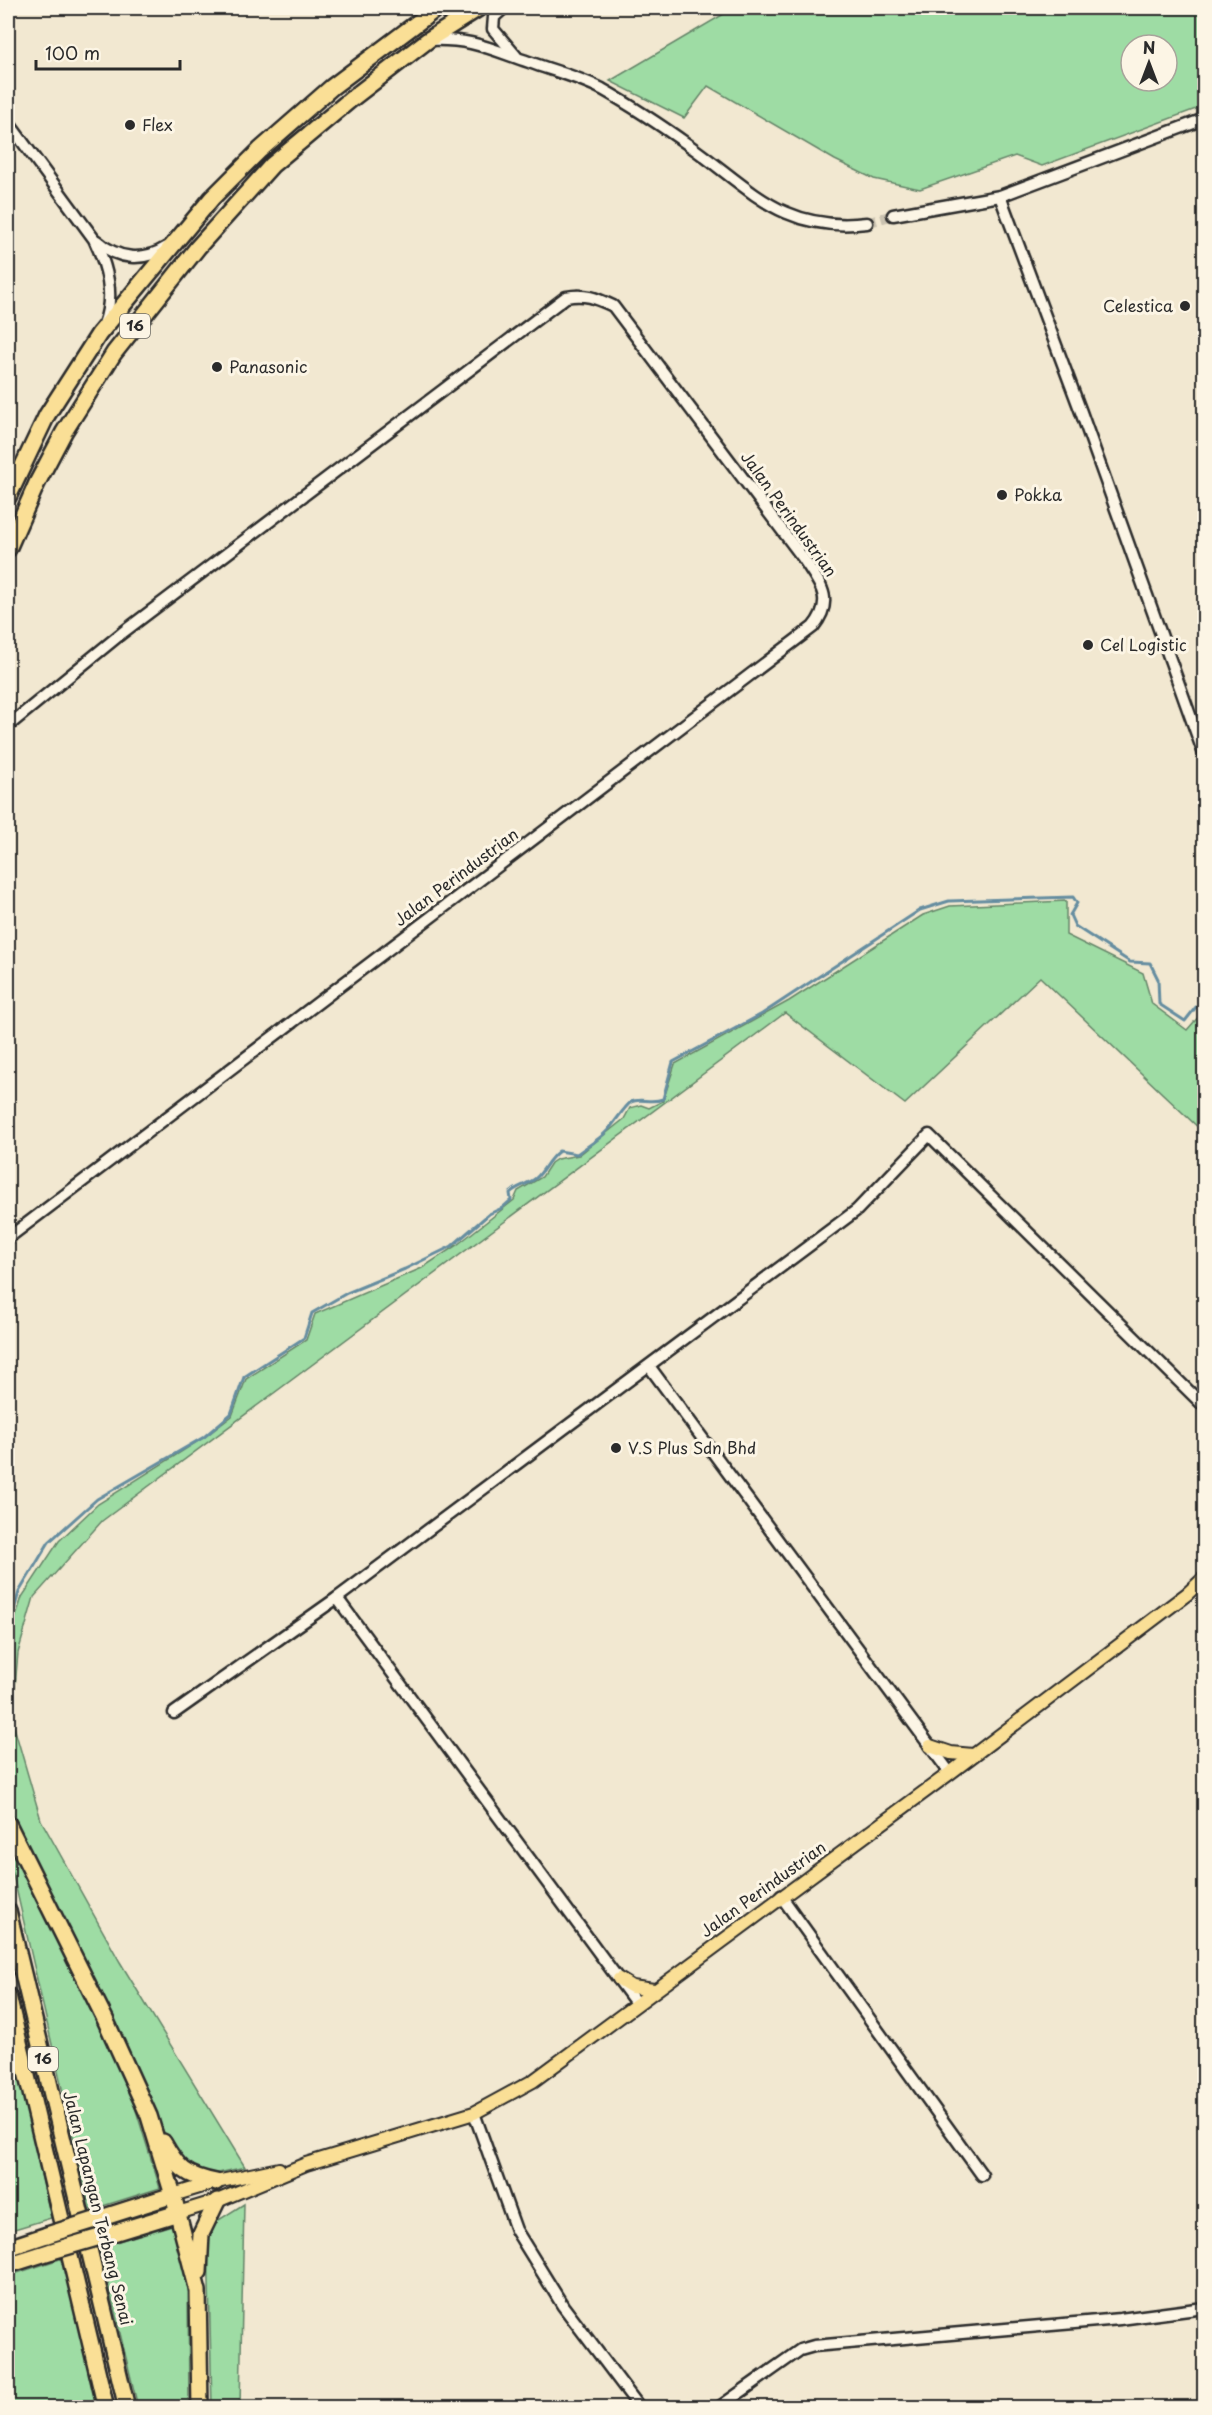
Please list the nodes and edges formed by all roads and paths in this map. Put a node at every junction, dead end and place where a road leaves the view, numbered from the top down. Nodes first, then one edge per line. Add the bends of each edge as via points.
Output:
1 (437, 8) edge
2 (479, 8) edge
3 (504, 8) edge
4 (428, 40) junction
5 (519, 58) junction
6 (1204, 119) edge
7 (8, 122) edge
8 (1000, 196) junction
9 (893, 215) tunnel mouth
10 (867, 223) tunnel mouth
11 (94, 239) junction
12 (173, 244) junction
13 (99, 334) junction
14 (8, 497) edge
15 (8, 549) edge
16 (8, 726) edge
17 (1204, 754) edge
18 (8, 1238) edge
19 (649, 1366) junction
20 (1204, 1406) edge
21 (1204, 1578) edge
22 (337, 1598) junction
23 (174, 1713) dead end
24 (930, 1746) junction
25 (973, 1755) junction
26 (950, 1773) junction
27 (8, 1824) edge
28 (781, 1896) junction
29 (8, 1911) edge
30 (619, 1979) junction
31 (654, 1990) junction
32 (8, 1996) edge
33 (636, 2003) junction
34 (474, 2113) junction
35 (149, 2116) junction
36 (306, 2164) junction
37 (982, 2175) dead end
38 (216, 2182) junction
39 (173, 2195) junction
40 (216, 2201) junction
41 (178, 2213) junction
42 (8, 2248) edge
43 (8, 2265) edge
44 (198, 2291) junction
45 (1204, 2308) edge
46 (106, 2408) edge
47 (127, 2408) edge
48 (200, 2408) edge
49 (640, 2408) edge
50 (718, 2408) edge

1 - 12 highway, 16 via 332,87 268,143 230,179
2 - 4 highway, 16
3 - 5 street via 494,17 493,29
4 - 5 street via 470,41
4 - 15 highway, 16 via 272,165 198,247 108,363 59,442
5 - 10 street via 601,89 690,146 778,210 813,222 843,226
6 - 8 street
7 - 11 street
8 - 9 street
8 - 17 street
11 - 12 street via 108,251 134,258 156,254
11 - 13 street via 103,259 110,298
12 - 13 highway, 16
13 - 14 highway, 16 via 47,415
16 - 18 street, Jalan Perindustrian via 122,633 566,297 580,294 613,306 824,590 825,607 813,627
19 - 20 street via 856,1210 929,1135
19 - 22 street
19 - 24 street
21 - 25 main road, Jalan Perindustrian
22 - 23 street
22 - 30 street
24 - 25 main road via 951,1754
24 - 26 street
25 - 26 main road, Jalan Perindustrian
26 - 28 main road, Jalan Perindustrian
27 - 35 highway
28 - 31 main road, Jalan Perindustrian
28 - 37 street
29 - 47 highway, Jalan Lapangan Terbang Senai / 16
30 - 31 main road via 632,1987
30 - 33 street
31 - 33 main road, Jalan Perindustrian
32 - 46 highway, 16
33 - 34 main road, Jalan Perindustrian via 532,2081
34 - 36 main road, Jalan Perindustrian
34 - 49 street via 516,2230 563,2306
35 - 38 highway via 178,2167 195,2178
35 - 39 highway
36 - 38 main road
36 - 40 main road
38 - 39 main road
39 - 41 highway
39 - 42 highway, bridge
40 - 41 main road
40 - 44 highway via 201,2234
41 - 43 highway, bridge
41 - 44 highway
44 - 48 highway
45 - 50 street via 814,2346 800,2350

